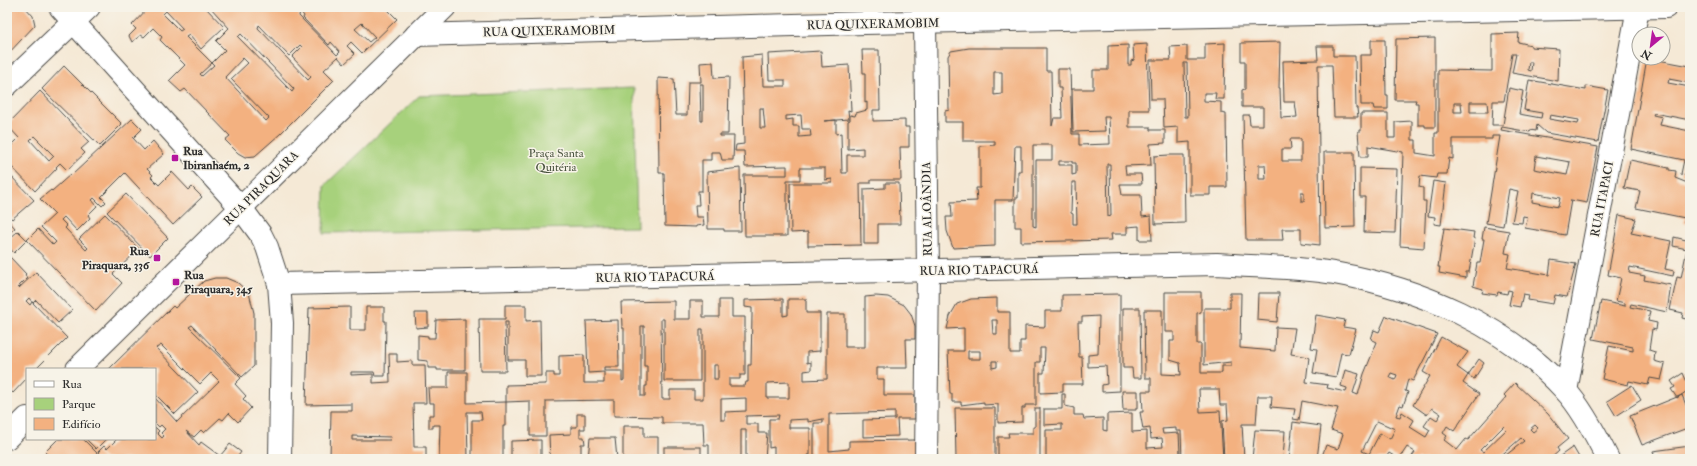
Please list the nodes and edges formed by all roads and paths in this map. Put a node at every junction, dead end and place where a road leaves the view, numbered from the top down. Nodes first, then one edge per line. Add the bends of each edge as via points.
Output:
1 (445, 7) edge
2 (1666, 7) edge
3 (1638, 8) junction
4 (1433, 10) edge
5 (74, 12) edge
6 (927, 15) edge
7 (416, 34) junction
8 (7, 85) edge
9 (241, 208) junction
10 (928, 271) junction
11 (279, 284) junction
12 (78, 368) edge
13 (1566, 390) junction
14 (26, 419) edge
15 (7, 438) edge
16 (280, 459) edge
17 (926, 459) edge
18 (1608, 459) edge

1 - 7 street, RUA PIRAQUARA
2 - 3 street, RUA QUIXERAMOBIM
3 - 4 street, RUA QUIXERAMOBIM
3 - 13 street, RUA ITAPACI
4 - 6 street, RUA QUIXERAMOBIM
5 - 8 street
5 - 9 street
6 - 7 street, RUA QUIXERAMOBIM via 865,23
6 - 10 street, RUA ALOÂNDIA
7 - 9 street, RUA PIRAQUARA
9 - 11 street via 267,247
9 - 12 street, RUA PIRAQUARA
10 - 11 street, RUA RIO TAPACURÁ
10 - 13 street, RUA RIO TAPACURÁ via 1217,264 1334,273 1391,287 1440,304 1492,330 1533,359
10 - 17 street, RUA ALOÂNDIA
11 - 16 street via 282,323
13 - 18 street, RUA RIO TAPACURÁ
14 - 15 street

